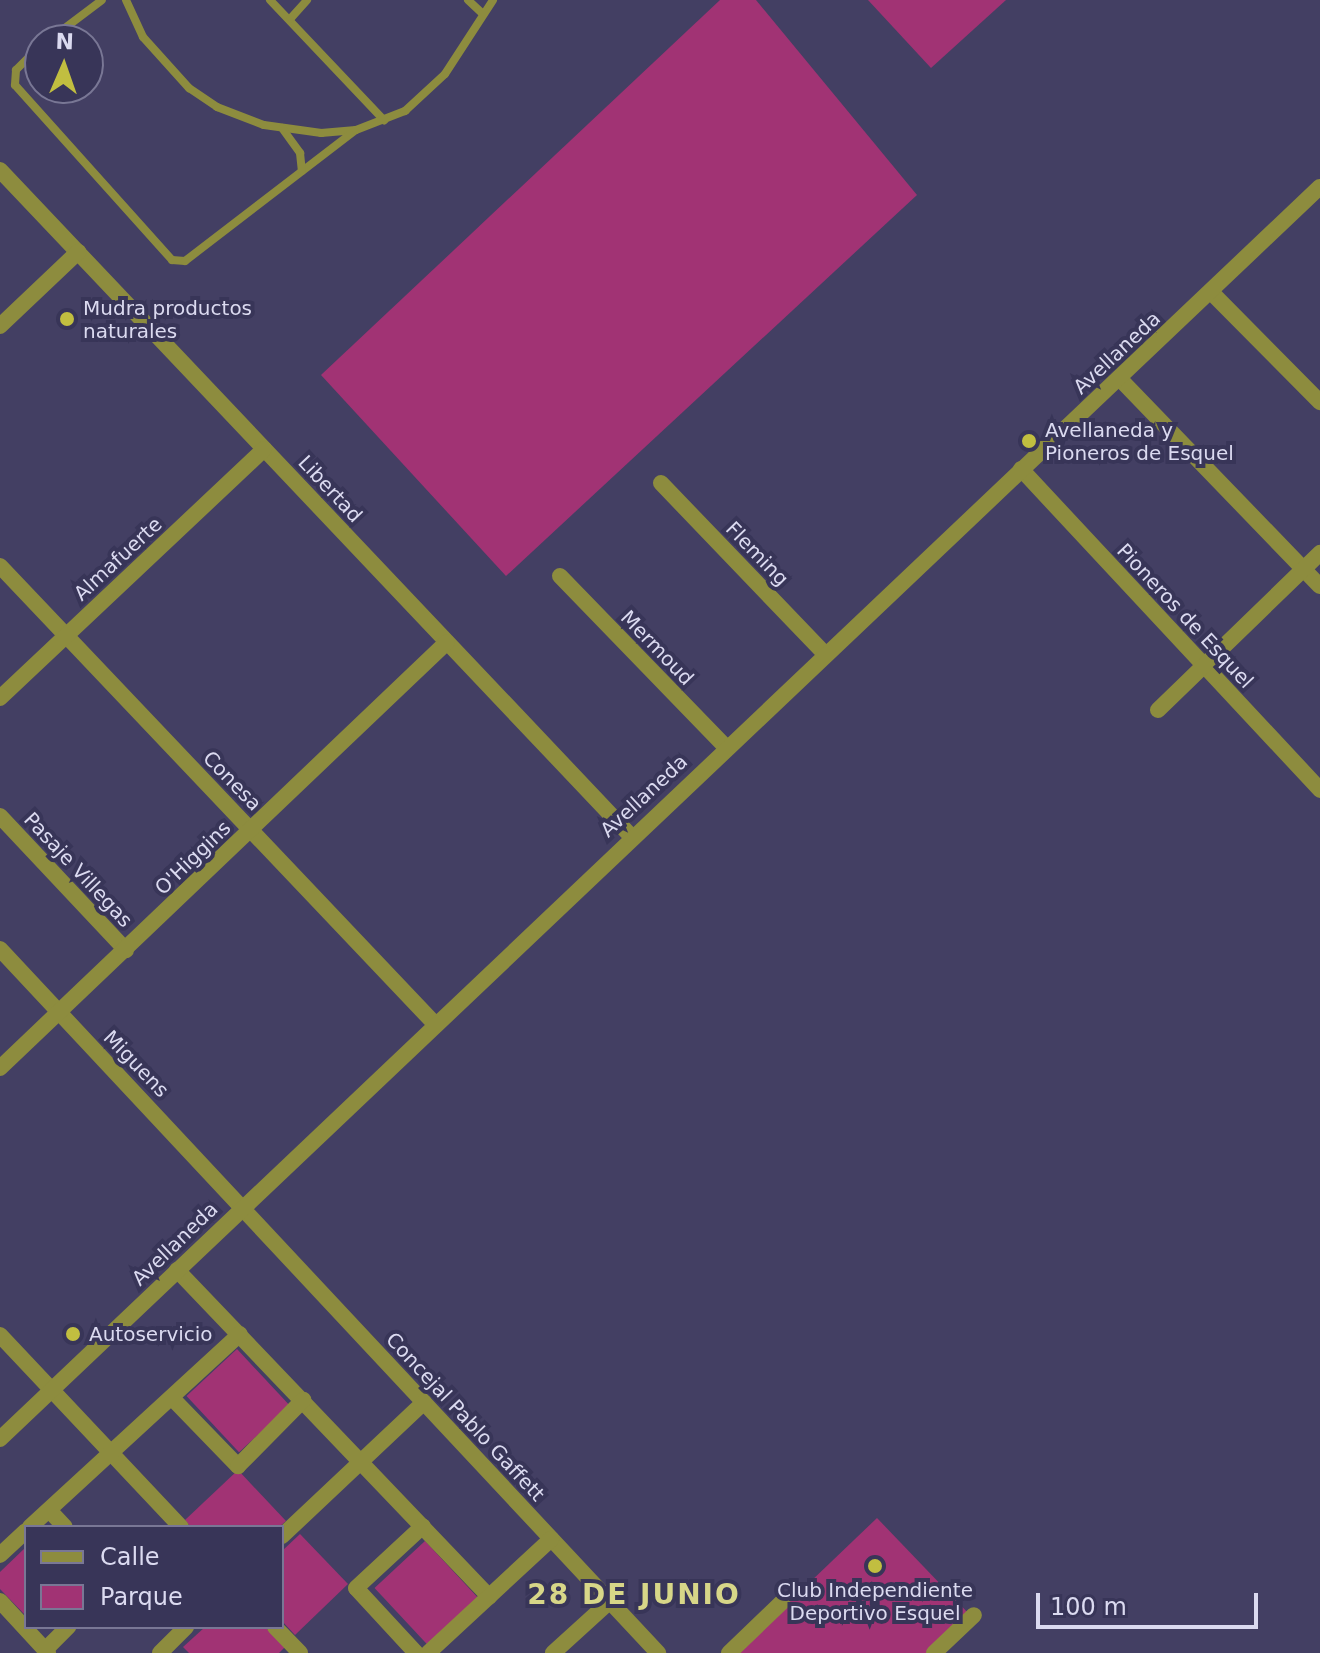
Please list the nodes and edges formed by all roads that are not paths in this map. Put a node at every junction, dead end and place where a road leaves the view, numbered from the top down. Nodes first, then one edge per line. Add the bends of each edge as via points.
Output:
1 (102, 0) edge
2 (126, 0) edge
3 (270, 0) edge
4 (307, 0) edge
5 (468, 0) edge
6 (485, 0) edge
7 (493, 0) edge
8 (482, 13) junction
9 (291, 18) junction
10 (70, 24) edge
11 (24, 62) edge
12 (24, 95) edge
13 (32, 104) edge
14 (384, 120) junction
15 (282, 127) junction
16 (356, 130) junction
17 (0, 170) edge
18 (302, 171) junction
19 (1320, 187) edge
20 (78, 252) junction
21 (1211, 292) junction
22 (0, 326) edge
23 (1119, 378) junction
24 (1320, 402) edge
25 (264, 449) junction
26 (1021, 469) junction
27 (661, 483) dead end
28 (1320, 553) edge
29 (0, 566) edge
30 (1304, 570) junction
31 (560, 576) dead end
32 (1320, 586) edge
33 (66, 636) junction
34 (447, 642) junction
35 (825, 654) junction
36 (1202, 664) junction
37 (0, 698) edge
38 (1158, 710) dead end
39 (726, 747) junction
40 (1320, 790) edge
41 (0, 816) edge
42 (251, 830) junction
43 (631, 836) junction
44 (0, 949) edge
45 (126, 950) junction
46 (59, 1012) junction
47 (435, 1024) junction
48 (0, 1068) edge
49 (243, 1207) junction
50 (177, 1270) junction
51 (240, 1334) junction
52 (0, 1335) edge
53 (51, 1389) junction
54 (172, 1398) junction
55 (303, 1400) junction
56 (424, 1402) junction
57 (0, 1439) edge
58 (112, 1454) junction
59 (362, 1460) junction
60 (49, 1510) junction
61 (32, 1525) edge
62 (63, 1525) edge
63 (179, 1525) edge
64 (423, 1526) junction
65 (24, 1533) edge
66 (284, 1534) edge
67 (551, 1539) junction
68 (0, 1555) edge
69 (489, 1597) junction
70 (0, 1601) edge
71 (609, 1602) junction
72 (782, 1602) dead end
73 (974, 1615) dead end
74 (24, 1628) edge
75 (25, 1629) edge
76 (66, 1629) edge
77 (184, 1629) edge
78 (277, 1629) edge
79 (46, 1652) edge
80 (160, 1653) edge
81 (300, 1653) edge
82 (416, 1653) edge
83 (428, 1653) edge
84 (553, 1653) edge
85 (658, 1653) edge
86 (729, 1653) edge
87 (934, 1653) edge

1 - 10 lane
2 - 15 lane via 143,37 189,88 217,107
3 - 9 lane
4 - 9 lane
5 - 8 lane
6 - 8 lane
7 - 8 lane
8 - 14 lane via 445,74 405,111
9 - 14 lane
11 - 12 lane via 16,70 15,85
13 - 18 lane via 172,260 185,261
14 - 16 lane
15 - 16 lane via 321,133
15 - 18 lane via 300,153
16 - 18 lane
17 - 20 street, Libertad
19 - 21 street, Avellaneda
20 - 22 street
20 - 25 street, Libertad
21 - 23 street, Avellaneda
21 - 24 street
23 - 26 street, Avellaneda
23 - 30 street
25 - 33 street, Almafuerte
25 - 34 street, Libertad
26 - 35 street, Avellaneda
26 - 36 street, Pioneros de Esquel
27 - 35 street, Fleming
28 - 30 street
29 - 33 street, Conesa
30 - 32 street
30 - 36 street
31 - 39 street, Mermoud
33 - 37 street, Almafuerte
33 - 42 street, Conesa
34 - 42 street, O'Higgins
34 - 43 street, Libertad
35 - 39 street, Avellaneda
36 - 38 street
36 - 40 street, Pioneros de Esquel
39 - 43 street, Avellaneda
41 - 45 street, Pasaje Villegas
42 - 45 street, O'Higgins
42 - 47 street, Conesa
43 - 47 street, Avellaneda
44 - 46 street, Miguens
45 - 46 street, O'Higgins
46 - 48 street, O'Higgins
46 - 49 street, Miguens
47 - 49 street, Avellaneda
49 - 50 street, Avellaneda
49 - 56 street, Concejal Pablo Gaffett
50 - 51 street
50 - 53 street, Avellaneda
51 - 54 street
51 - 55 street
52 - 53 street
53 - 57 street, Avellaneda
53 - 58 street
54 - 55 street via 238,1466
54 - 58 street
55 - 59 street
56 - 59 street
56 - 67 street, Concejal Pablo Gaffett
58 - 60 street
58 - 63 street
59 - 64 street
59 - 66 street
60 - 61 street
60 - 62 street
64 - 69 street
64 - 82 street via 356,1588
65 - 68 street
67 - 69 street
67 - 71 street, Concejal Pablo Gaffett
69 - 83 street
70 - 74 street
71 - 84 street
71 - 85 street, Concejal Pablo Gaffett
72 - 86 street
73 - 87 street
75 - 79 street
76 - 79 street
77 - 80 street
78 - 81 street

